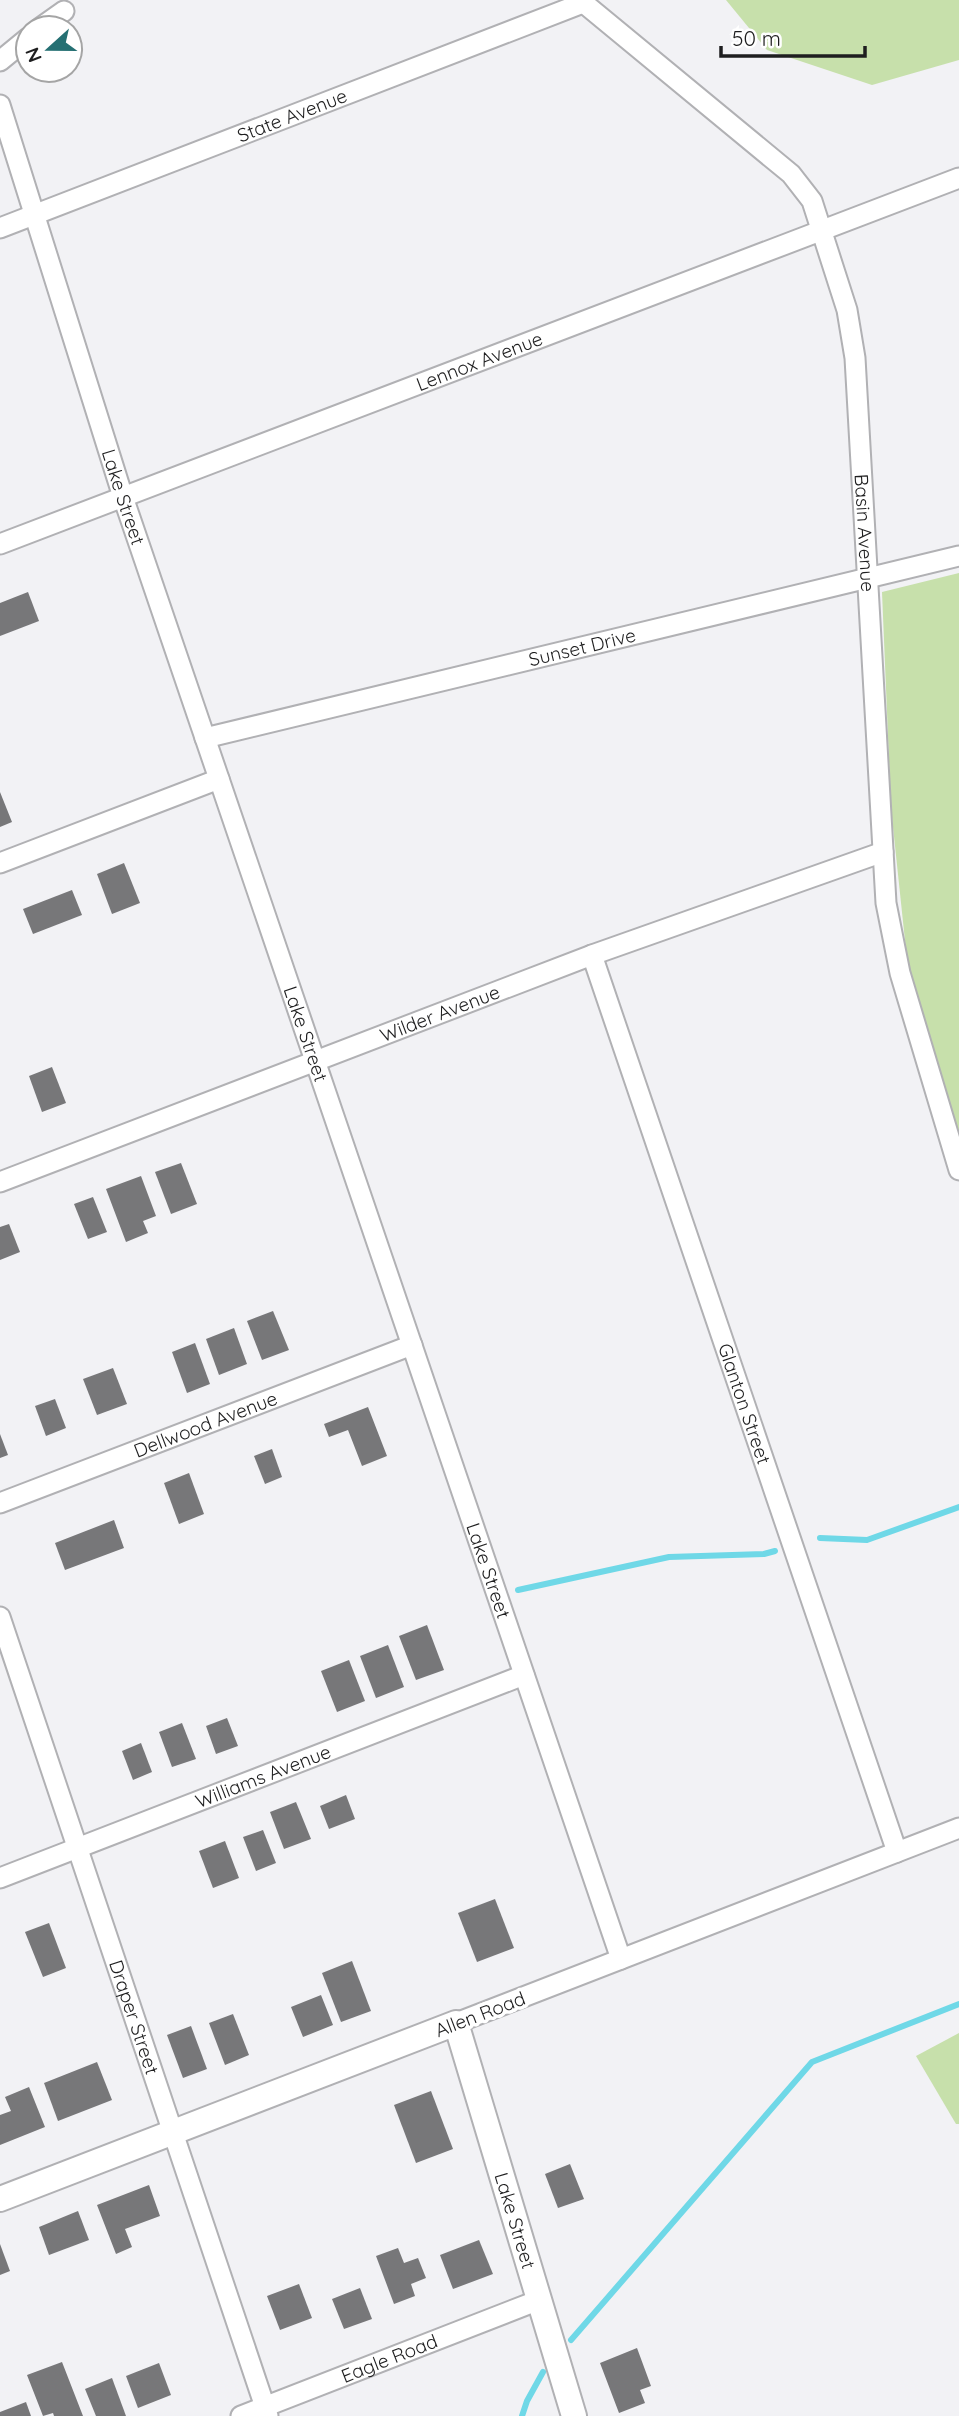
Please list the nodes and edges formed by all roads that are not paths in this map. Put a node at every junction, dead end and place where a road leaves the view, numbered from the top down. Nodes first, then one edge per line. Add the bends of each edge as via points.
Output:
1 (581, 1) edge
2 (64, 11) dead end
3 (60, 14) edge
4 (14, 50) edge
5 (0, 61) edge
6 (0, 105) edge
7 (959, 178) edge
8 (35, 215) junction
9 (0, 228) edge
10 (822, 229) junction
11 (123, 497) junction
12 (0, 544) edge
13 (959, 556) edge
14 (869, 578) junction
15 (205, 738) junction
16 (219, 779) junction
17 (883, 852) junction
18 (0, 863) edge
19 (592, 955) junction
20 (315, 1062) junction
21 (959, 1170) edge
22 (0, 1182) edge
23 (411, 1345) junction
24 (0, 1503) edge
25 (0, 1618) edge
26 (524, 1675) junction
27 (959, 1828) edge
28 (77, 1848) junction
29 (897, 1852) junction
30 (0, 1878) edge
31 (621, 1959) junction
32 (456, 2023) junction
33 (173, 2132) junction
34 (0, 2199) edge
35 (539, 2300) junction
36 (267, 2411) edge
37 (241, 2416) edge
38 (574, 2416) edge

1 - 8 street, State Avenue
1 - 10 street, Basin Avenue via 792,174 813,201
2 - 3 street
4 - 5 street
6 - 8 street, Lake Street
7 - 10 street, Lennox Avenue
8 - 9 street, State Avenue
8 - 11 street, Lake Street
10 - 11 street, Lennox Avenue
10 - 14 street, Basin Avenue via 847,310 855,358
11 - 12 street, Lennox Avenue
11 - 15 street, Lake Street
13 - 14 street, Sunset Drive
14 - 15 street, Sunset Drive
14 - 17 street, Basin Avenue
15 - 16 street, Lake Street
16 - 18 street
16 - 20 street, Lake Street
17 - 19 street, Wilder Avenue
17 - 21 street, Basin Avenue via 891,938
19 - 20 street, Wilder Avenue
19 - 29 street, Glanton Street
20 - 22 street, Wilder Avenue
20 - 23 street, Lake Street
23 - 24 street, Dellwood Avenue
23 - 26 street, Lake Street
25 - 28 street, Draper Street
26 - 28 street, Williams Avenue
26 - 31 street, Lake Street
27 - 29 street, Allen Road
28 - 30 street, Williams Avenue
28 - 33 street, Draper Street
29 - 31 street, Allen Road
31 - 32 street, Allen Road
32 - 33 street, Allen Road
32 - 35 street, Lake Street
33 - 34 street, Allen Road
33 - 36 street, Draper Street
35 - 36 street, Eagle Road
35 - 38 street, Lake Street
36 - 37 street, Eagle Road

